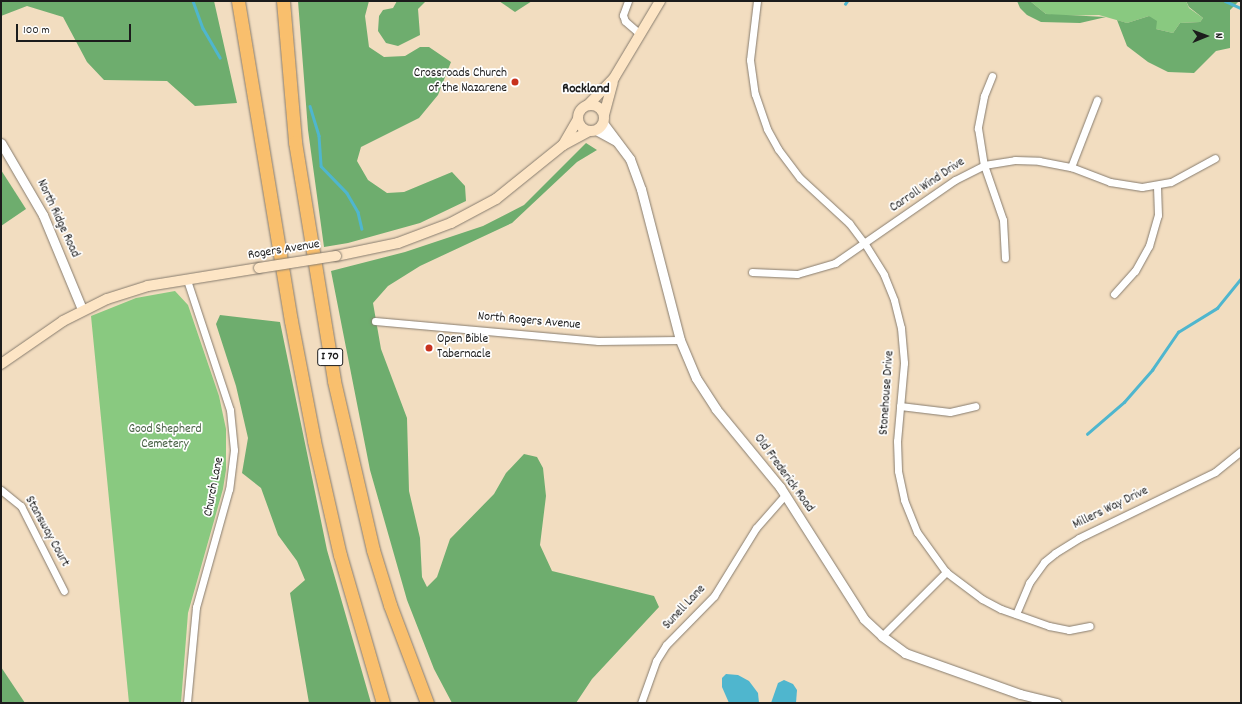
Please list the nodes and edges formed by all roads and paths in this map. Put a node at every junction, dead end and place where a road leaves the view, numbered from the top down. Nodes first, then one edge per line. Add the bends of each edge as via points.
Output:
1 (238, 1) edge
2 (283, 1) edge
3 (628, 1) edge
4 (660, 1) edge
5 (757, 1) edge
6 (640, 34) junction
7 (992, 76) dead end
8 (614, 78) junction
9 (1097, 100) dead end
10 (588, 105) junction
11 (578, 119) junction
12 (604, 119) junction
13 (592, 131) junction
14 (618, 142) junction
15 (563, 145) junction
16 (2, 147) edge
17 (1216, 158) dead end
18 (984, 166) junction
19 (1071, 168) junction
20 (1157, 185) junction
21 (865, 244) junction
22 (1005, 258) dead end
23 (752, 272) dead end
24 (187, 280) junction
25 (1114, 294) dead end
26 (82, 309) junction
27 (375, 321) dead end
28 (680, 340) junction
29 (1, 364) edge
30 (900, 406) junction
31 (975, 406) dead end
32 (1241, 451) edge
33 (1, 490) edge
34 (785, 495) junction
35 (946, 572) junction
36 (64, 591) dead end
37 (1016, 614) junction
38 (1090, 626) dead end
39 (882, 636) junction
40 (187, 703) edge
41 (383, 703) edge
42 (427, 703) edge
43 (641, 703) edge
44 (1057, 703) edge

1 - 41 highway, I 70 via 291,321 314,441 340,555
2 - 42 highway, I 70 via 295,142 335,388 373,550 390,605
3 - 6 street via 623,16
4 - 6 main road
5 - 21 street, Stonehouse Drive via 750,60 755,94 767,129 800,178 849,223
6 - 8 main road
7 - 18 street via 984,96 978,128
8 - 10 main road
8 - 12 main road
9 - 19 street
10 - 11 main road via 581,110
10 - 12 main road via 598,107
11 - 13 main road via 582,128
11 - 15 main road, Rogers Avenue
12 - 13 main road
12 - 14 street, Old Frederick Road
13 - 14 street, Old Frederick Road
13 - 15 main road, Rogers Avenue
14 - 28 street, Old Frederick Road via 630,159 641,189
15 - 24 main road, Rogers Avenue, bridge via 496,199 451,223 398,243 336,256
16 - 26 street, North Ridge Road via 43,215
17 - 20 street, Carroll Wind Drive via 1184,177
18 - 19 street, Carroll Wind Drive via 1026,159
18 - 21 street, Carroll Wind Drive via 955,180
18 - 22 street via 1003,220
19 - 20 street, Carroll Wind Drive via 1120,184
20 - 25 street via 1158,215 1150,246 1135,271
21 - 23 street, Carroll Wind Drive via 835,263 809,272
21 - 30 street, Stonehouse Drive via 889,287 901,328 904,363
24 - 26 main road, Rogers Avenue via 141,288
24 - 40 street, Church Lane via 228,405 234,450 229,489 196,613
26 - 29 main road, Rogers Avenue
27 - 28 street, North Rogers Avenue via 598,340
28 - 34 street, Old Frederick Road via 688,362 705,393
30 - 31 street via 950,412
30 - 35 street, Stonehouse Drive via 897,457 904,500 917,532
32 - 37 street, Millers Way Drive via 1215,472 1079,538 1055,553 1044,562 1030,583
33 - 36 street, Stansway Court via 21,506
34 - 39 street, Old Frederick Road via 851,600
34 - 43 street, Sunell Lane via 756,528 714,596 666,645 656,661
35 - 37 street, Stonehouse Drive via 982,599
35 - 39 street
37 - 38 street, Stonehouse Drive via 1069,630
39 - 44 street, Old Frederick Road via 905,653 927,662 1020,694

